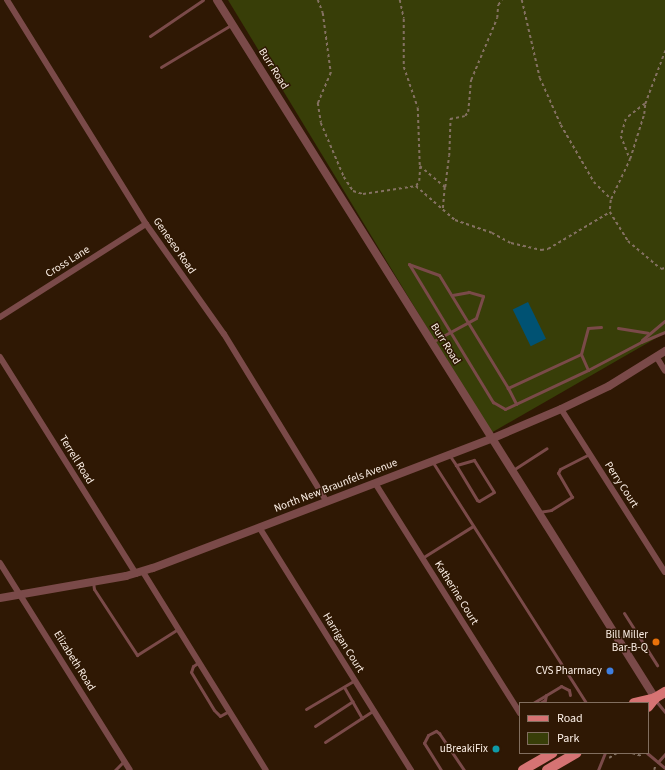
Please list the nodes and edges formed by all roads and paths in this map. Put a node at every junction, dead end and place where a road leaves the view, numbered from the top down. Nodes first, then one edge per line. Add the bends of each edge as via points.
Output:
1 (7, 0) edge
2 (203, 0) edge
3 (217, 0) edge
4 (318, 0) edge
5 (400, 0) edge
6 (502, 0) edge
7 (522, 0) edge
8 (232, 24) junction
9 (150, 36) dead end
10 (665, 51) edge
11 (162, 67) dead end
12 (645, 104) junction
13 (630, 159) junction
14 (420, 166) junction
15 (416, 186) junction
16 (445, 186) junction
17 (611, 199) junction
18 (443, 211) junction
19 (610, 212) junction
20 (146, 224) junction
21 (665, 268) edge
22 (452, 295) junction
23 (0, 317) edge
24 (665, 321) edge
25 (469, 322) junction
26 (602, 327) dead end
27 (618, 328) dead end
28 (451, 332) junction
29 (665, 332) edge
30 (648, 333) junction
31 (641, 342) junction
32 (431, 343) junction
33 (665, 351) edge
34 (581, 354) junction
35 (656, 356) junction
36 (0, 357) edge
37 (588, 370) junction
38 (665, 371) edge
39 (508, 388) junction
40 (516, 404) junction
41 (561, 409) junction
42 (491, 438) junction
43 (547, 448) dead end
44 (589, 454) junction
45 (449, 455) junction
46 (432, 461) junction
47 (456, 466) junction
48 (511, 471) junction
49 (375, 483) junction
50 (327, 502) junction
51 (538, 513) junction
52 (473, 526) junction
53 (259, 527) junction
54 (422, 558) junction
55 (0, 563) edge
56 (665, 572) edge
57 (139, 573) junction
58 (92, 581) junction
59 (21, 594) junction
60 (0, 598) edge
61 (624, 613) dead end
62 (178, 629) junction
63 (199, 662) junction
64 (657, 665) dead end
65 (355, 680) junction
66 (344, 686) junction
67 (665, 692) edge
68 (546, 695) junction
69 (570, 695) dead end
70 (655, 698) junction
71 (352, 702) junction
72 (535, 702) edge
73 (542, 702) edge
74 (585, 702) edge
75 (638, 702) edge
76 (649, 706) edge
77 (306, 709) dead end
78 (374, 710) junction
79 (229, 711) junction
80 (519, 711) edge
81 (665, 712) edge
82 (362, 718) junction
83 (315, 726) dead end
84 (325, 742) dead end
85 (548, 754) edge
86 (575, 754) edge
87 (605, 754) edge
88 (635, 754) edge
89 (648, 754) edge
90 (665, 754) edge
91 (645, 757) dead end
92 (124, 760) junction
93 (650, 761) dead end
94 (658, 762) junction
95 (665, 768) edge
96 (552, 769) edge
97 (116, 770) edge
98 (130, 770) edge
99 (266, 770) edge
100 (411, 770) edge
101 (441, 770) edge
102 (464, 770) edge
103 (523, 770) edge
104 (598, 770) edge
105 (654, 770) edge

1 - 20 street, Geneseo Road
2 - 9 lane
3 - 8 street, Burr Road
4 - 15 path via 323,13 331,73 318,103 321,123 344,177 353,191 363,194
5 - 14 path via 404,19 404,67 418,108
6 - 16 path via 471,80 468,112 465,116 450,119
7 - 17 path via 540,78 558,119 594,182
8 - 11 lane
8 - 32 street, Burr Road
10 - 12 path
12 - 13 path
12 - 13 path via 626,119 621,136
13 - 17 path
14 - 15 path
14 - 16 path
15 - 18 path
16 - 18 path
17 - 19 path
18 - 19 path via 455,220 492,232 511,243 541,250 548,249
19 - 21 path via 628,241 661,269
20 - 23 street, Cross Lane
20 - 50 street, Geneseo Road via 224,334
22 - 25 lane
22 - 25 lane via 469,292 483,296 476,318
22 - 28 lane via 439,275 409,264
24 - 30 lane
25 - 28 lane
25 - 39 lane
26 - 34 lane via 588,328
27 - 30 lane
28 - 32 lane
28 - 40 lane via 493,402 505,409
29 - 31 lane
30 - 31 lane
31 - 37 lane
32 - 42 street, Burr Road
33 - 35 street, North New Braunfels Avenue
34 - 37 lane
34 - 39 lane
35 - 38 street
35 - 41 street, North New Braunfels Avenue via 609,386
36 - 57 street, Terrell Road
37 - 40 lane
39 - 40 lane
41 - 42 street, North New Braunfels Avenue
41 - 44 street, Perry Court
42 - 45 street, North New Braunfels Avenue
42 - 48 street, Burr Road
43 - 48 lane
44 - 51 lane via 560,469 558,473 572,497 551,510
44 - 56 street, Perry Court
45 - 46 street, North New Braunfels Avenue
45 - 47 lane
46 - 49 street, North New Braunfels Avenue
46 - 52 lane
47 - 47 lane via 477,500 494,492 474,460
48 - 51 street, Burr Road
49 - 50 street, North New Braunfels Avenue
49 - 54 street, Katherine Court
50 - 53 street, North New Braunfels Avenue
51 - 70 street, Burr Road
52 - 54 lane
52 - 74 lane
53 - 57 street, North New Braunfels Avenue
53 - 65 street, Harrigan Court
54 - 80 street, Katherine Court
55 - 59 street, Elizabeth Road
57 - 58 street, North New Braunfels Avenue
57 - 62 street, Terrell Road
58 - 59 street, North New Braunfels Avenue
58 - 62 lane via 94,589 136,655
59 - 60 street, North New Braunfels Avenue
59 - 92 street, Elizabeth Road
61 - 64 lane
62 - 63 street, Terrell Road
63 - 79 street, Terrell Road
63 - 79 lane via 193,666 191,672 214,710 220,716
65 - 66 lane
65 - 78 street, Harrigan Court
66 - 71 lane
66 - 77 lane
67 - 70 main road
68 - 69 lane via 561,686 569,690
68 - 72 lane
68 - 73 lane
70 - 75 main road
70 - 76 main road
70 - 81 lane
71 - 82 lane
71 - 83 lane
78 - 82 lane
78 - 100 street, Harrigan Court
79 - 99 street, Terrell Road
82 - 84 lane
85 - 96 street
85 - 103 main road
86 - 96 main road
87 - 104 lane
88 - 91 path
89 - 94 lane
90 - 94 lane
92 - 97 lane
92 - 98 street, Elizabeth Road
93 - 105 path via 655,766
94 - 95 lane
101 - 102 lane via 424,743 428,735 436,731 440,733

